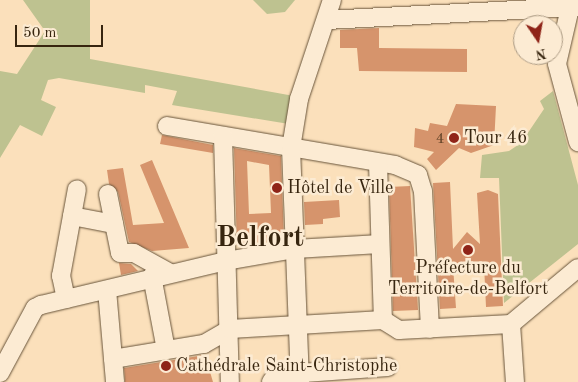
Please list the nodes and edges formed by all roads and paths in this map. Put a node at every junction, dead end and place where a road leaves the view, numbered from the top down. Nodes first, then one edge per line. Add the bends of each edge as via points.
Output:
1 (332, 0) edge
2 (574, 8) edge
3 (326, 20) junction
4 (167, 126) dead end
5 (223, 136) junction
6 (578, 142) edge
7 (291, 148) junction
8 (378, 163) junction
9 (77, 188) dead end
10 (108, 194) dead end
11 (72, 216) junction
12 (114, 224) junction
13 (380, 244) junction
14 (295, 249) junction
15 (226, 261) junction
16 (578, 268) edge
17 (161, 274) junction
18 (112, 289) junction
19 (66, 299) junction
20 (382, 320) junction
21 (298, 323) junction
22 (511, 324) junction
23 (230, 328) junction
24 (430, 329) junction
25 (6, 348) edge
26 (166, 350) junction
27 (113, 359) junction
28 (388, 367) dead end
29 (0, 373) edge
30 (300, 377) edge
31 (115, 382) edge
32 (230, 382) edge
33 (271, 382) edge
34 (515, 382) edge

1 - 3 street
2 - 3 street
2 - 6 street via 557,64
3 - 7 street via 300,99
4 - 5 street
5 - 7 street
5 - 15 street
7 - 8 street
7 - 14 street
8 - 13 street
8 - 24 street via 418,175 423,191
9 - 11 street
10 - 12 street
11 - 12 street
11 - 19 street via 61,276
12 - 17 street via 120,253 134,253
13 - 14 street
13 - 20 street
14 - 15 street
14 - 21 street
15 - 17 street
15 - 23 street
16 - 22 street
17 - 18 street
17 - 26 street
18 - 19 street
18 - 27 street
19 - 25 street via 35,308
20 - 21 street
20 - 24 street via 399,330
21 - 23 street
21 - 30 street
22 - 24 street
22 - 34 street
23 - 26 street via 204,344
23 - 32 street
25 - 29 street
26 - 27 street
27 - 31 street
28 - 30 street
30 - 33 street via 276,375

